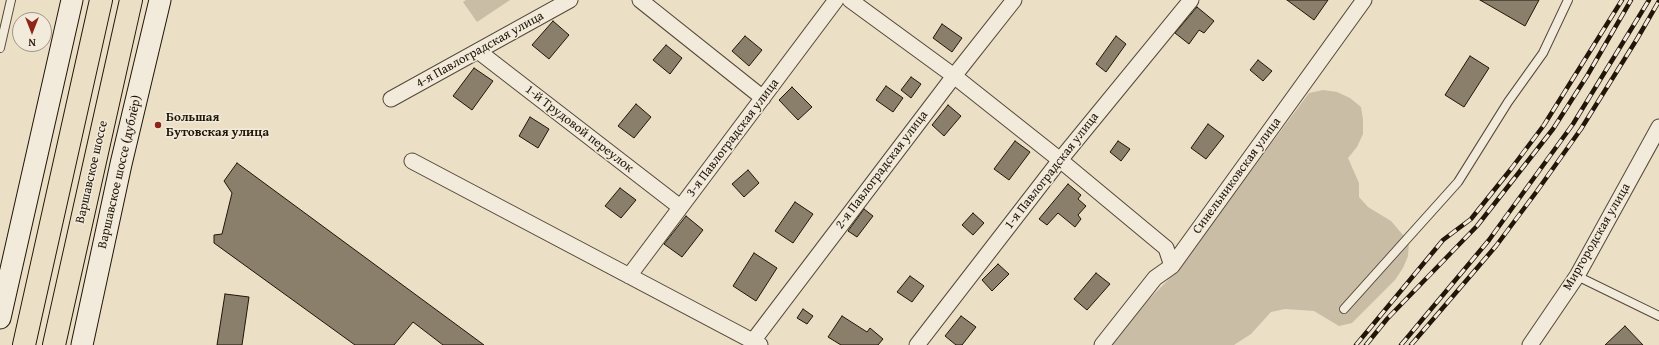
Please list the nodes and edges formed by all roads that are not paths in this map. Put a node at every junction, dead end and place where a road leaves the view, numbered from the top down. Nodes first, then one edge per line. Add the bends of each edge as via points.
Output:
1 (11, 0) edge
2 (72, 0) edge
3 (101, 0) edge
4 (131, 0) edge
5 (160, 0) edge
6 (570, 0) edge
7 (640, 0) edge
8 (836, 0) edge
9 (850, 0) edge
10 (1014, 0) edge
11 (1191, 0) edge
12 (1568, 0) edge
13 (1360, 2) edge
14 (0, 48) edge
15 (478, 51) junction
16 (954, 76) junction
17 (763, 98) junction
18 (391, 100) dead end
19 (1659, 127) edge
20 (1060, 160) junction
21 (412, 161) dead end
22 (680, 207) junction
23 (1172, 266) junction
24 (629, 276) junction
25 (1577, 276) junction
26 (1344, 309) dead end
27 (1659, 316) edge
28 (0, 318) edge
29 (83, 344) edge
30 (755, 344) edge
31 (24, 345) edge
32 (54, 345) edge
33 (917, 345) edge
34 (1102, 345) edge
35 (1530, 345) edge

1 - 14 lane
2 - 28 main road
3 - 31 main road
4 - 32 main road, Варшавское шоссе
5 - 29 main road, Варшавское шоссе (дублёр) via 121,164
6 - 15 street, 4-я Павлоградская улица
7 - 17 street
8 - 17 street, 3-я Павлоградская улица
9 - 16 street
10 - 16 street, 2-я Павлоградская улица
11 - 20 street, 1-я Павлоградская улица
12 - 26 lane via 1543,53 1508,102 1458,182
13 - 23 street, Синельниковская улица
15 - 18 street, 4-я Павлоградская улица
15 - 22 street, 1-й Трудовой переулок
16 - 20 street
16 - 30 street, 2-я Павлоградская улица
17 - 22 street, 3-я Павлоградская улица
19 - 25 street, Миргородская улица
20 - 23 street via 1166,248
20 - 33 street, 1-я Павлоградская улица
21 - 24 street
22 - 24 street, 3-я Павлоградская улица
23 - 34 street, Синельниковская улица via 1155,278
24 - 30 street
25 - 27 lane
25 - 35 street, Миргородская улица

